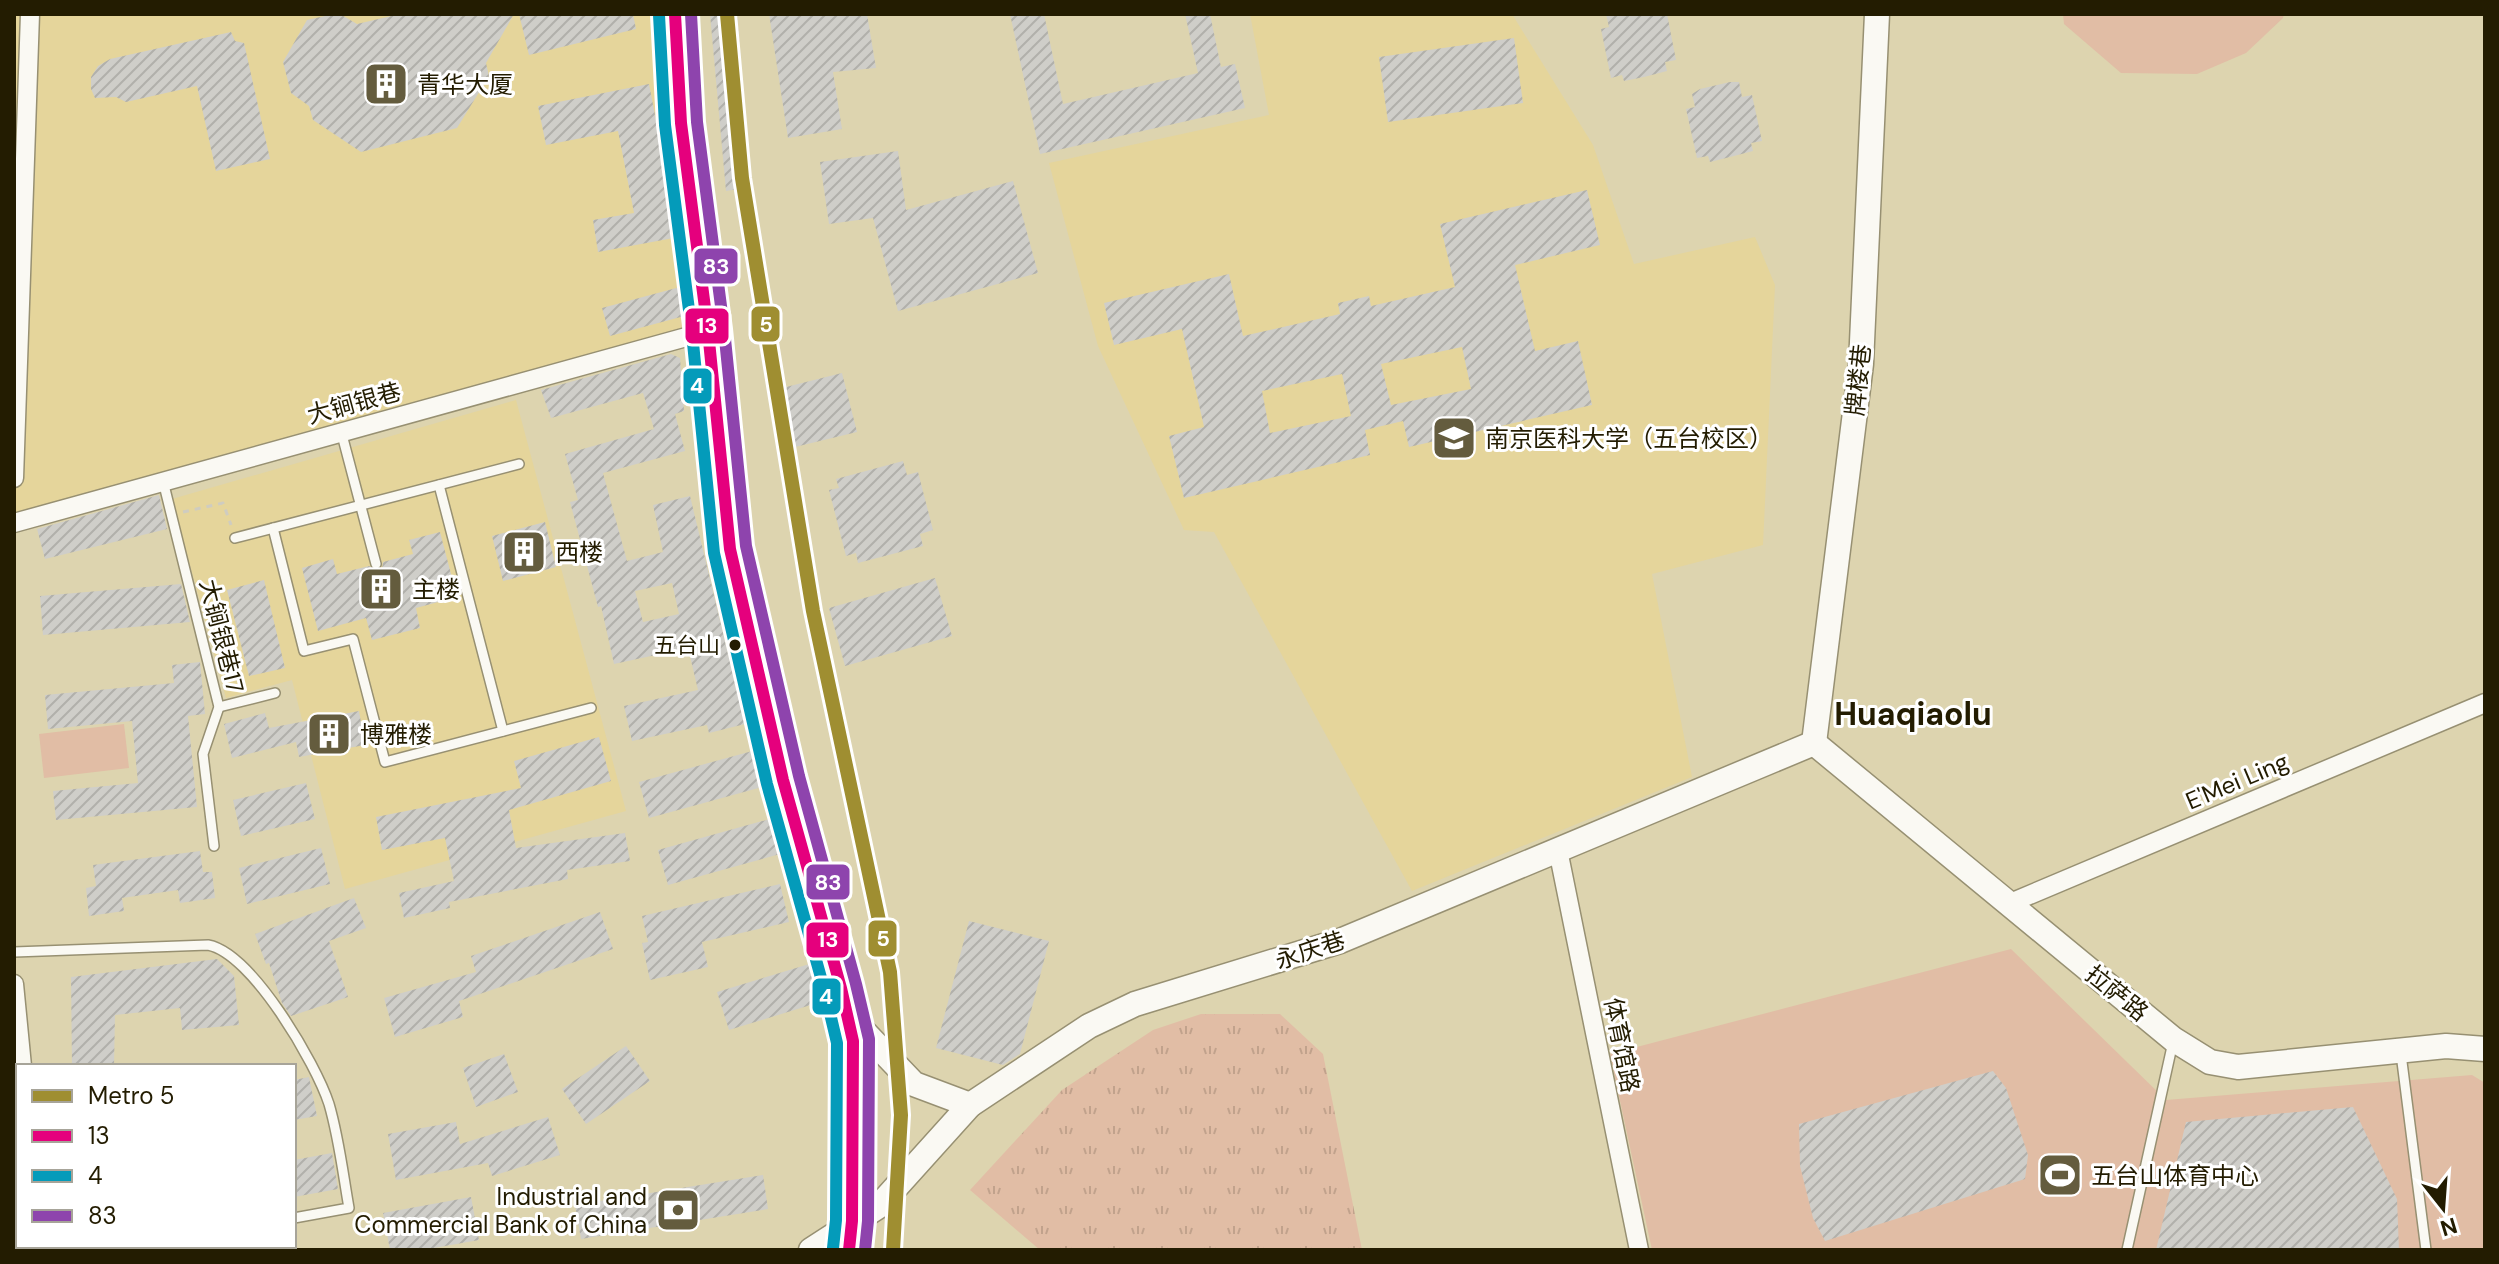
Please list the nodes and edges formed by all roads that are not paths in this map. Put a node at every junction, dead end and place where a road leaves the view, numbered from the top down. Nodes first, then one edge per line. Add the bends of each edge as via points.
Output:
1 (30, 14) edge
2 (675, 14) edge
3 (1877, 14) edge
4 (708, 331) junction
5 (341, 431) junction
6 (519, 464) dead end
7 (14, 478) edge
8 (163, 481) junction
9 (439, 485) junction
10 (361, 505) junction
11 (14, 523) edge
12 (273, 528) junction
13 (235, 538) road end
14 (376, 564) dead end
15 (275, 693) dead end
16 (2485, 703) edge
17 (219, 707) junction
18 (591, 708) dead end
19 (503, 731) junction
20 (1814, 743) junction
21 (214, 846) dead end
22 (1558, 850) junction
23 (2008, 904) junction
24 (14, 952) edge
25 (14, 984) edge
26 (846, 1013) junction
27 (2173, 1039) junction
28 (2485, 1049) edge
29 (2400, 1050) junction
30 (22, 1064) edge
31 (970, 1105) junction
32 (296, 1218) edge
33 (852, 1221) junction
34 (811, 1250) edge
35 (849, 1250) edge
36 (1639, 1250) edge
37 (2127, 1250) edge
38 (2426, 1250) edge

1 - 7 street
2 - 4 street via 681,123
3 - 20 street, 牌楼巷 via 1861,364
4 - 5 street, 大锏银巷
4 - 26 street via 730,549 783,780
5 - 8 street, 大锏银巷
5 - 10 lane
6 - 9 lane
8 - 11 street, 大锏银巷
8 - 17 lane, 大锏银巷17
9 - 10 lane
9 - 19 lane
10 - 12 lane
10 - 14 lane
12 - 13 lane
12 - 19 lane via 304,651 353,639 385,762
15 - 17 lane
16 - 23 street, E'Mei Ling
17 - 21 lane, 大锏银巷17 via 203,754
18 - 19 lane
20 - 22 street, 永庆巷
20 - 23 street, 拉萨路
22 - 31 street, 永庆巷 via 1340,941 1135,1004 1089,1026
22 - 36 street, 体育馆路
23 - 27 street, 拉萨路
24 - 32 lane via 208,945 218,947 252,977 319,1076 349,1208
25 - 30 street
26 - 31 street via 914,1084
26 - 33 street via 853,1041
27 - 29 street, 拉萨路 via 2225,1066
27 - 37 lane
28 - 29 street, 拉萨路
29 - 38 lane
31 - 33 street, 永庆巷 via 879,1206
33 - 34 street, 永庆巷
33 - 35 street

